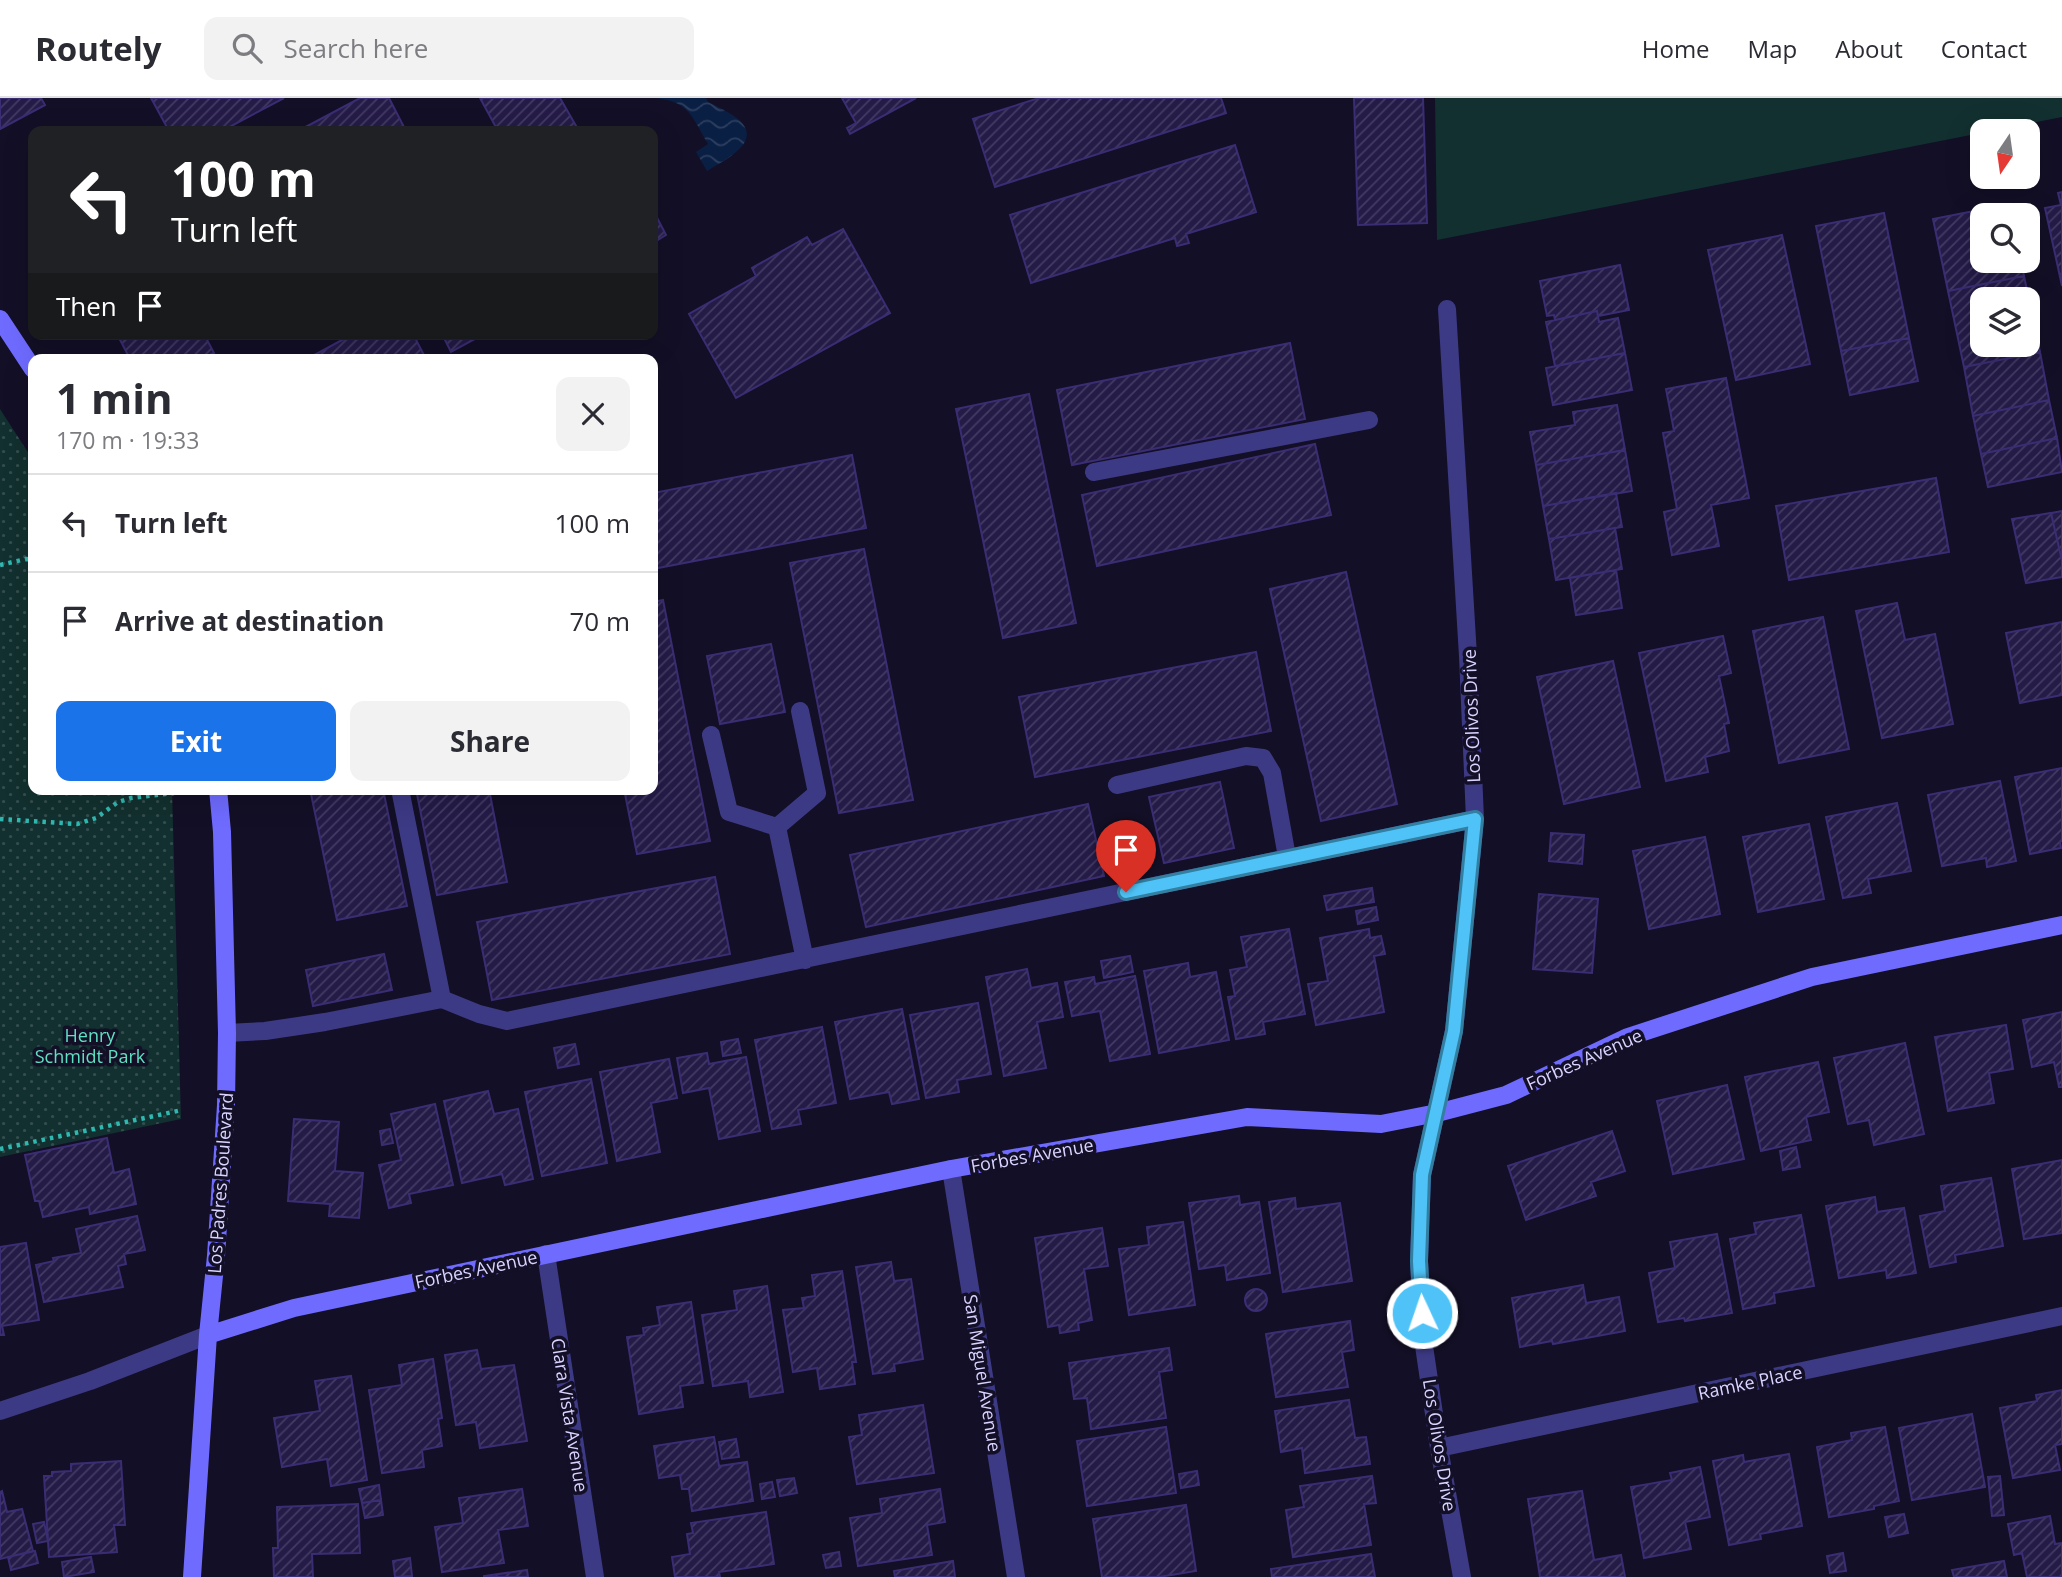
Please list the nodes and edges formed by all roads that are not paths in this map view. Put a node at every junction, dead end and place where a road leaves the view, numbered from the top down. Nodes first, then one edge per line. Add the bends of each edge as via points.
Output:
1 (1447, 309) dead end
2 (0, 319) edge
3 (28, 361) edge
4 (1369, 420) dead end
5 (1094, 472) dead end
6 (800, 712) dead end
7 (711, 735) dead end
8 (1118, 785) dead end
9 (219, 795) edge
10 (401, 795) edge
11 (1475, 819) junction
12 (777, 827) junction
13 (1287, 858) junction
14 (2062, 925) edge
15 (805, 960) junction
16 (442, 999) junction
17 (227, 1033) junction
18 (1437, 1113) junction
19 (951, 1169) junction
20 (546, 1254) junction
21 (2062, 1317) edge
22 (208, 1335) junction
23 (0, 1411) edge
24 (1439, 1448) junction
25 (192, 1577) edge
26 (595, 1577) edge
27 (1016, 1577) edge
28 (1462, 1577) edge

1 - 11 street, Los Olivos Drive
2 - 3 street
4 - 5 street
6 - 12 street via 817,793
7 - 12 street via 729,812
8 - 13 street via 1246,755 1263,758 1272,773
9 - 17 street, Los Padres Boulevard
10 - 16 street
11 - 13 street
11 - 18 street, Los Olivos Drive via 1454,1031
12 - 15 street
13 - 15 street
14 - 18 street, Forbes Avenue via 1812,977 1628,1037 1506,1095
15 - 16 street via 507,1021
16 - 17 street via 325,1022
17 - 22 street, Los Padres Boulevard via 226,1118
18 - 19 street, Forbes Avenue via 1381,1124 1247,1117
18 - 24 street, Los Olivos Drive via 1422,1175 1419,1261 1423,1339
19 - 20 street, Forbes Avenue
19 - 27 street, San Miguel Avenue
20 - 22 street, Forbes Avenue via 287,1310
20 - 26 street, Clara Vista Avenue
21 - 24 street, Ramke Place
22 - 23 street, Forbes Avenue
22 - 25 street, Los Padres Boulevard
24 - 28 street, Los Olivos Drive

